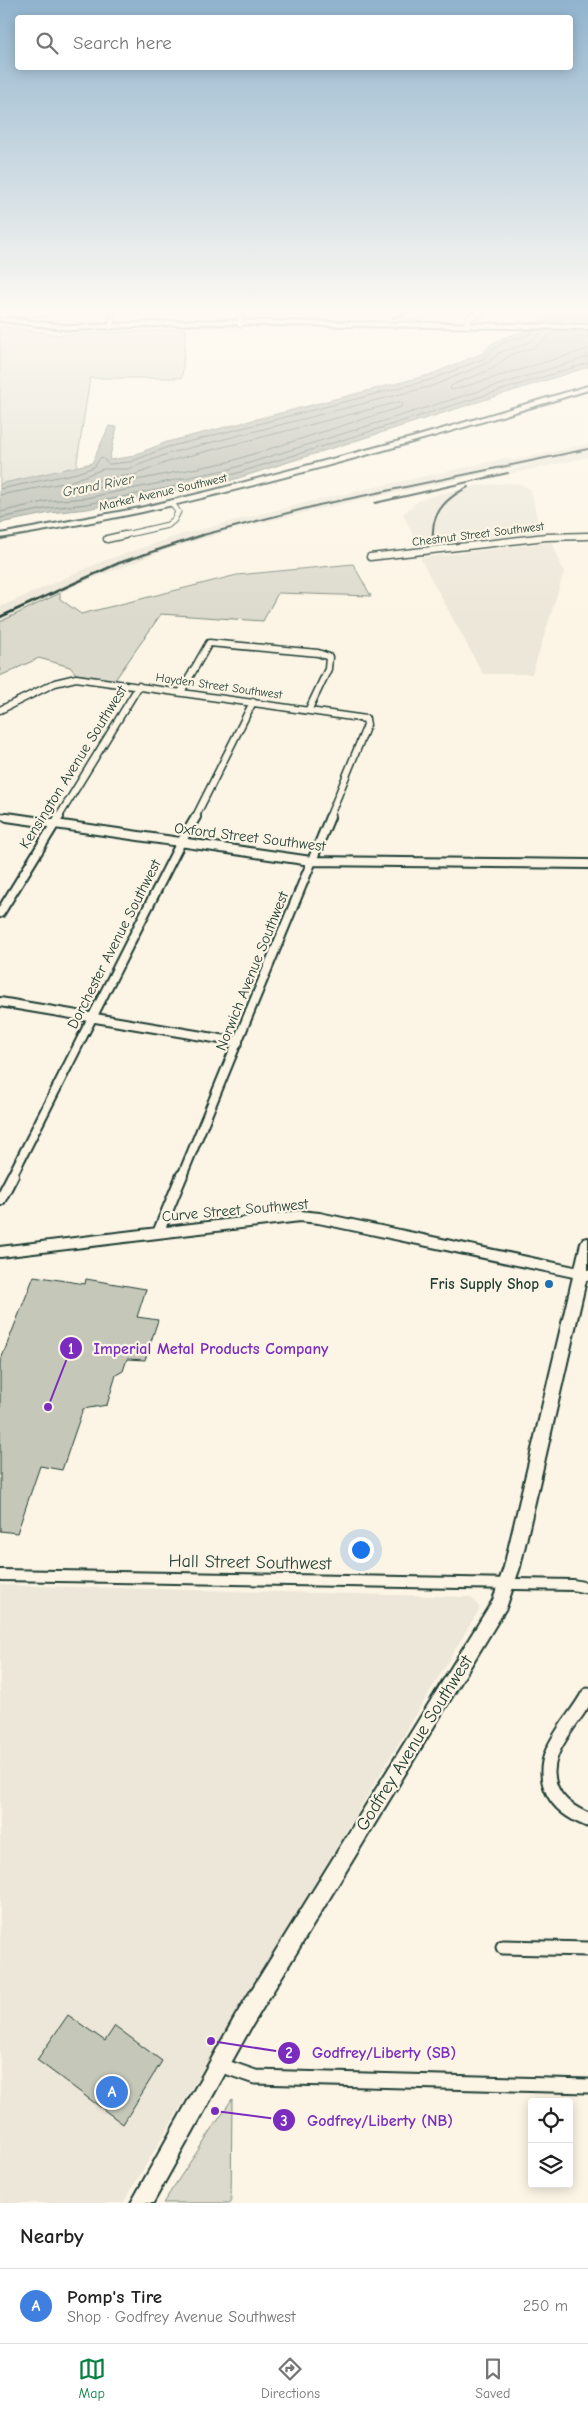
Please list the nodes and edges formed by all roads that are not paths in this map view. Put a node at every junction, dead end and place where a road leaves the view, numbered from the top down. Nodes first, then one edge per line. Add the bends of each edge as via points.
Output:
1 (495, 416) edge
2 (172, 503) junction
3 (0, 536) edge
4 (588, 536) edge
5 (107, 539) dead end
6 (370, 557) dead end
7 (140, 686) junction
8 (181, 692) junction
9 (254, 702) junction
10 (309, 709) junction
11 (0, 710) edge
12 (366, 719) joint
13 (0, 816) edge
14 (55, 825) junction
15 (181, 842) junction
16 (311, 861) junction
17 (588, 864) edge
18 (0, 913) edge
19 (0, 1002) edge
20 (93, 1017) junction
21 (238, 1042) junction
22 (0, 1200) edge
23 (158, 1233) junction
24 (588, 1243) edge
25 (0, 1252) edge
26 (584, 1274) edge
27 (0, 1575) edge
28 (507, 1584) junction
29 (587, 1587) edge
30 (588, 1695) edge
31 (588, 1820) edge
32 (503, 1947) dead end
33 (588, 1949) edge
34 (220, 2065) junction
35 (588, 2086) edge
36 (140, 2203) edge

1 - 2 main road, Market Avenue Southwest
2 - 3 main road, Market Avenue Southwest
2 - 5 street via 178,512 168,525
4 - 6 street, Chestnut Street Southwest via 546,537
7 - 8 street, Hayden Street Southwest
7 - 11 street, Hayden Street Southwest via 68,679
7 - 14 street, Kensington Avenue Southwest
8 - 9 street, Hayden Street Southwest
8 - 10 street via 209,644 318,654 329,657 328,669
9 - 10 street, Hayden Street Southwest
9 - 15 street, Dorchester Avenue Southwest
10 - 12 street, Hayden Street Southwest
12 - 16 street, Norwich Avenue Southwest via 367,725
13 - 14 street, Oxford Street Southwest
14 - 15 street, Oxford Street Southwest
14 - 18 street, Kensington Avenue Southwest
15 - 16 street, Oxford Street Southwest
15 - 20 street, Dorchester Avenue Southwest
16 - 17 street, Oxford Street Southwest
16 - 21 street, Norwich Avenue Southwest
19 - 20 street
20 - 21 street
20 - 22 street, Dorchester Avenue Southwest
21 - 23 street, Norwich Avenue Southwest
23 - 25 street, Curve Street Southwest
23 - 26 street, Curve Street Southwest via 300,1216
24 - 26 main road, Godfrey Avenue Southwest
26 - 28 main road, Godfrey Avenue Southwest
27 - 28 street, Hall Street Southwest
28 - 29 street, Hall Street Southwest
28 - 34 main road, Godfrey Avenue Southwest via 494,1612 292,1941
30 - 31 street via 550,1758 548,1775 560,1805 577,1817
32 - 33 street
34 - 35 street via 255,2077
34 - 36 main road, Godfrey Avenue Southwest

